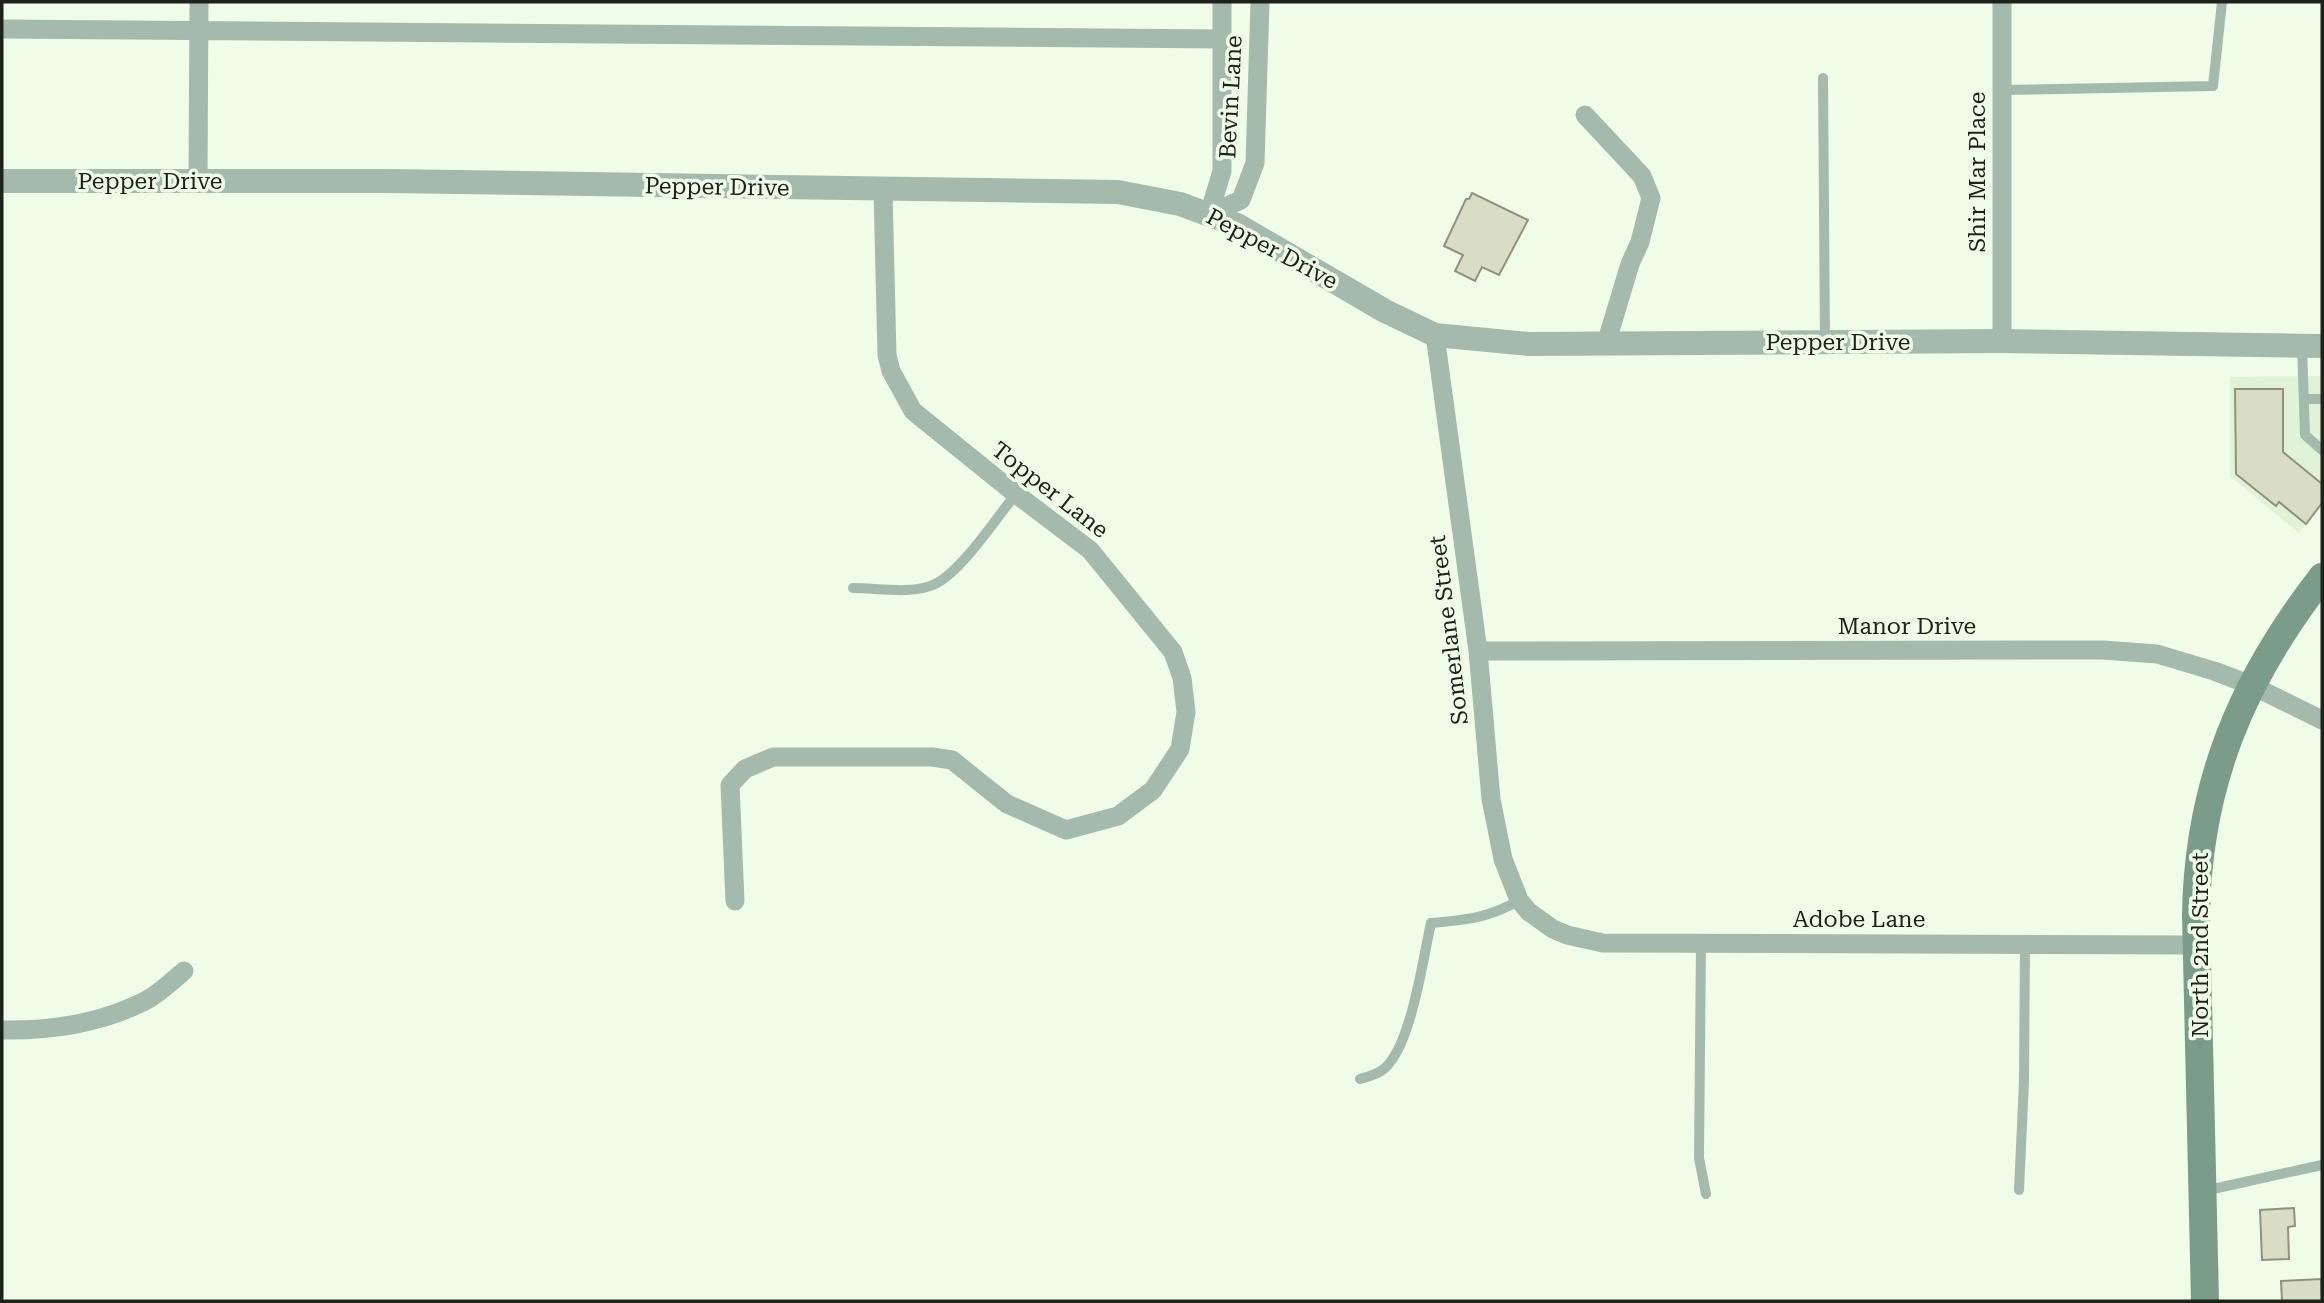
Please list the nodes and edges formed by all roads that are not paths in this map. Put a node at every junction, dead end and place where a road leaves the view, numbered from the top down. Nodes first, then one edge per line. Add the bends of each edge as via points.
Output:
1 (199, 2) edge
2 (1222, 2) edge
3 (1260, 2) edge
4 (2002, 2) edge
5 (2222, 2) edge
6 (2, 29) edge
7 (199, 32) junction
8 (1221, 39) junction
9 (1823, 78) dead end
10 (2002, 90) junction
11 (1585, 115) dead end
12 (2, 181) edge
13 (198, 181) junction
14 (883, 190) junction
15 (1209, 214) junction
16 (1435, 335) junction
17 (2002, 341) junction
18 (1825, 342) junction
19 (1605, 344) junction
20 (2312, 346) edge
21 (2304, 399) junction
22 (2322, 399) edge
23 (2322, 450) edge
24 (1016, 494) junction
25 (2322, 577) edge
26 (853, 588) dead end
27 (1478, 651) junction
28 (2251, 685) junction
29 (2322, 720) edge
30 (735, 901) dead end
31 (1524, 906) junction
32 (1701, 942) junction
33 (2025, 944) junction
34 (2197, 944) junction
35 (184, 971) dead end
36 (2, 1030) edge
37 (1360, 1079) dead end
38 (2322, 1165) edge
39 (2019, 1190) dead end
40 (2203, 1191) junction
41 (1706, 1194) dead end
42 (2205, 1301) edge

1 - 7 street
2 - 8 street
3 - 15 street, Bevin Lane via 1255,163 1241,200
4 - 10 street, Shir Mar Place
5 - 10 lane via 2213,86
6 - 7 street
7 - 8 street
7 - 13 street
8 - 15 street via 1222,170
9 - 18 lane
10 - 17 street, Shir Mar Place
11 - 19 street via 1642,176 1651,198
12 - 13 street, Pepper Drive
13 - 14 street, Pepper Drive
14 - 15 street, Pepper Drive via 1118,192
14 - 24 street, Topper Lane via 891,371 912,411
15 - 16 street, Pepper Drive via 1264,239 1385,311
16 - 19 street, Pepper Drive via 1529,344
16 - 27 street, Somerlane Street
17 - 18 street, Pepper Drive
17 - 20 street, Pepper Drive
18 - 19 street, Pepper Drive
20 - 21 lane
21 - 22 lane
21 - 23 lane via 2305,435
24 - 26 lane via 953,572 934,584 915,589
24 - 30 street, Topper Lane via 1089,548 1173,652 1186,712 1180,748 1153,790 1118,816 1066,830 1007,804 953,760 773,757 745,769 730,785
25 - 28 main road, North 2nd Street via 2292,615
27 - 28 street, Manor Drive via 2103,650 2157,654
27 - 31 street, Somerlane Street via 1491,799 1503,859
28 - 29 street, Manor Drive
28 - 34 main road, North 2nd Street via 2222,754 2203,827
31 - 32 street, Adobe Lane via 1553,929 1588,941
31 - 37 lane via 1479,918 1431,923 1411,1016 1394,1056 1382,1071
32 - 33 street, Adobe Lane
32 - 41 lane via 1699,1158
33 - 34 street, Adobe Lane
33 - 39 lane
34 - 40 main road, North 2nd Street
35 - 36 street via 147,1000 83,1024
38 - 40 lane
40 - 42 main road, North 2nd Street

